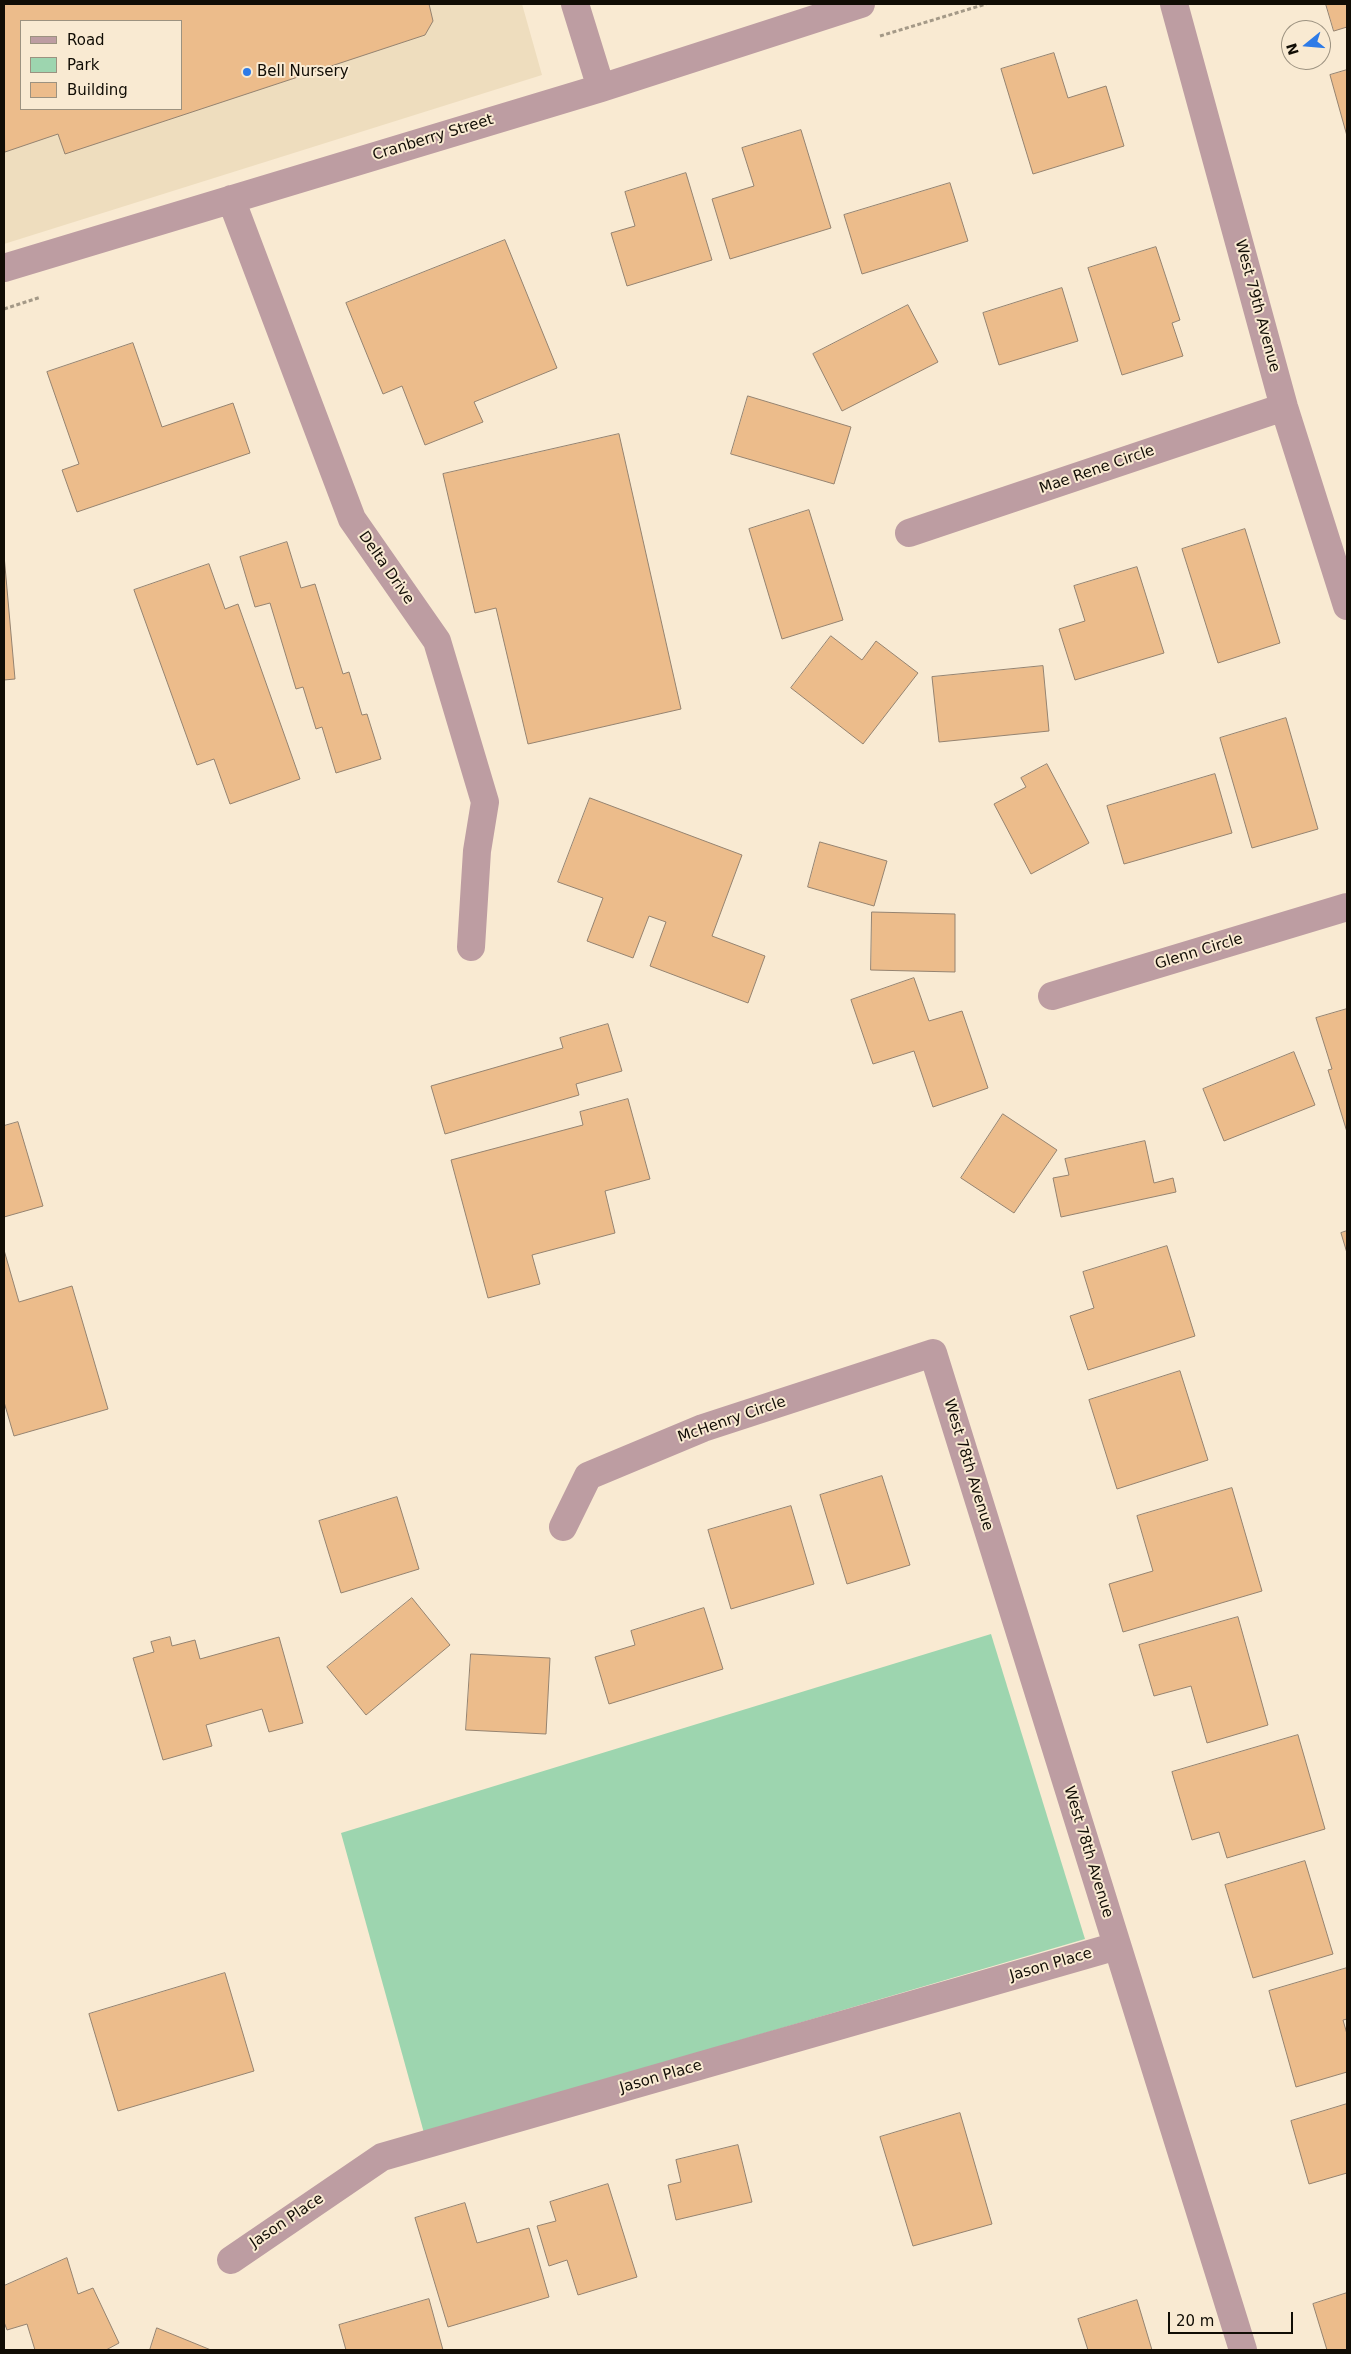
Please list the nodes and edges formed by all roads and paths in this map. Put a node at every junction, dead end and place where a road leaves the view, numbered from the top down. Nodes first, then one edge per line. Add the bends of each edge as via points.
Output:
1 (575, 4) edge
2 (861, 4) edge
3 (1174, 4) edge
4 (601, 88) junction
5 (231, 199) junction
6 (4, 268) edge
7 (1284, 407) junction
8 (909, 533) dead end
9 (1347, 606) edge
10 (1347, 907) edge
11 (471, 947) dead end
12 (1052, 996) dead end
13 (933, 1353) joint
14 (564, 1528) dead end
15 (1117, 1946) junction
16 (230, 2260) dead end
17 (1243, 2350) edge

1 - 4 street
2 - 4 street, Cranberry Street
3 - 7 street, West 79th Avenue
4 - 5 street, Cranberry Street
5 - 6 street, Cranberry Street
5 - 11 street, Delta Drive via 352,519 436,641 485,802 477,852
7 - 8 street, Mae Rene Circle
7 - 9 street, West 79th Avenue
10 - 12 street, Glenn Circle
13 - 14 street, McHenry Circle via 704,1428 588,1476
13 - 15 street, West 78th Avenue
15 - 16 street, Jason Place via 382,2157
15 - 17 street, West 78th Avenue

